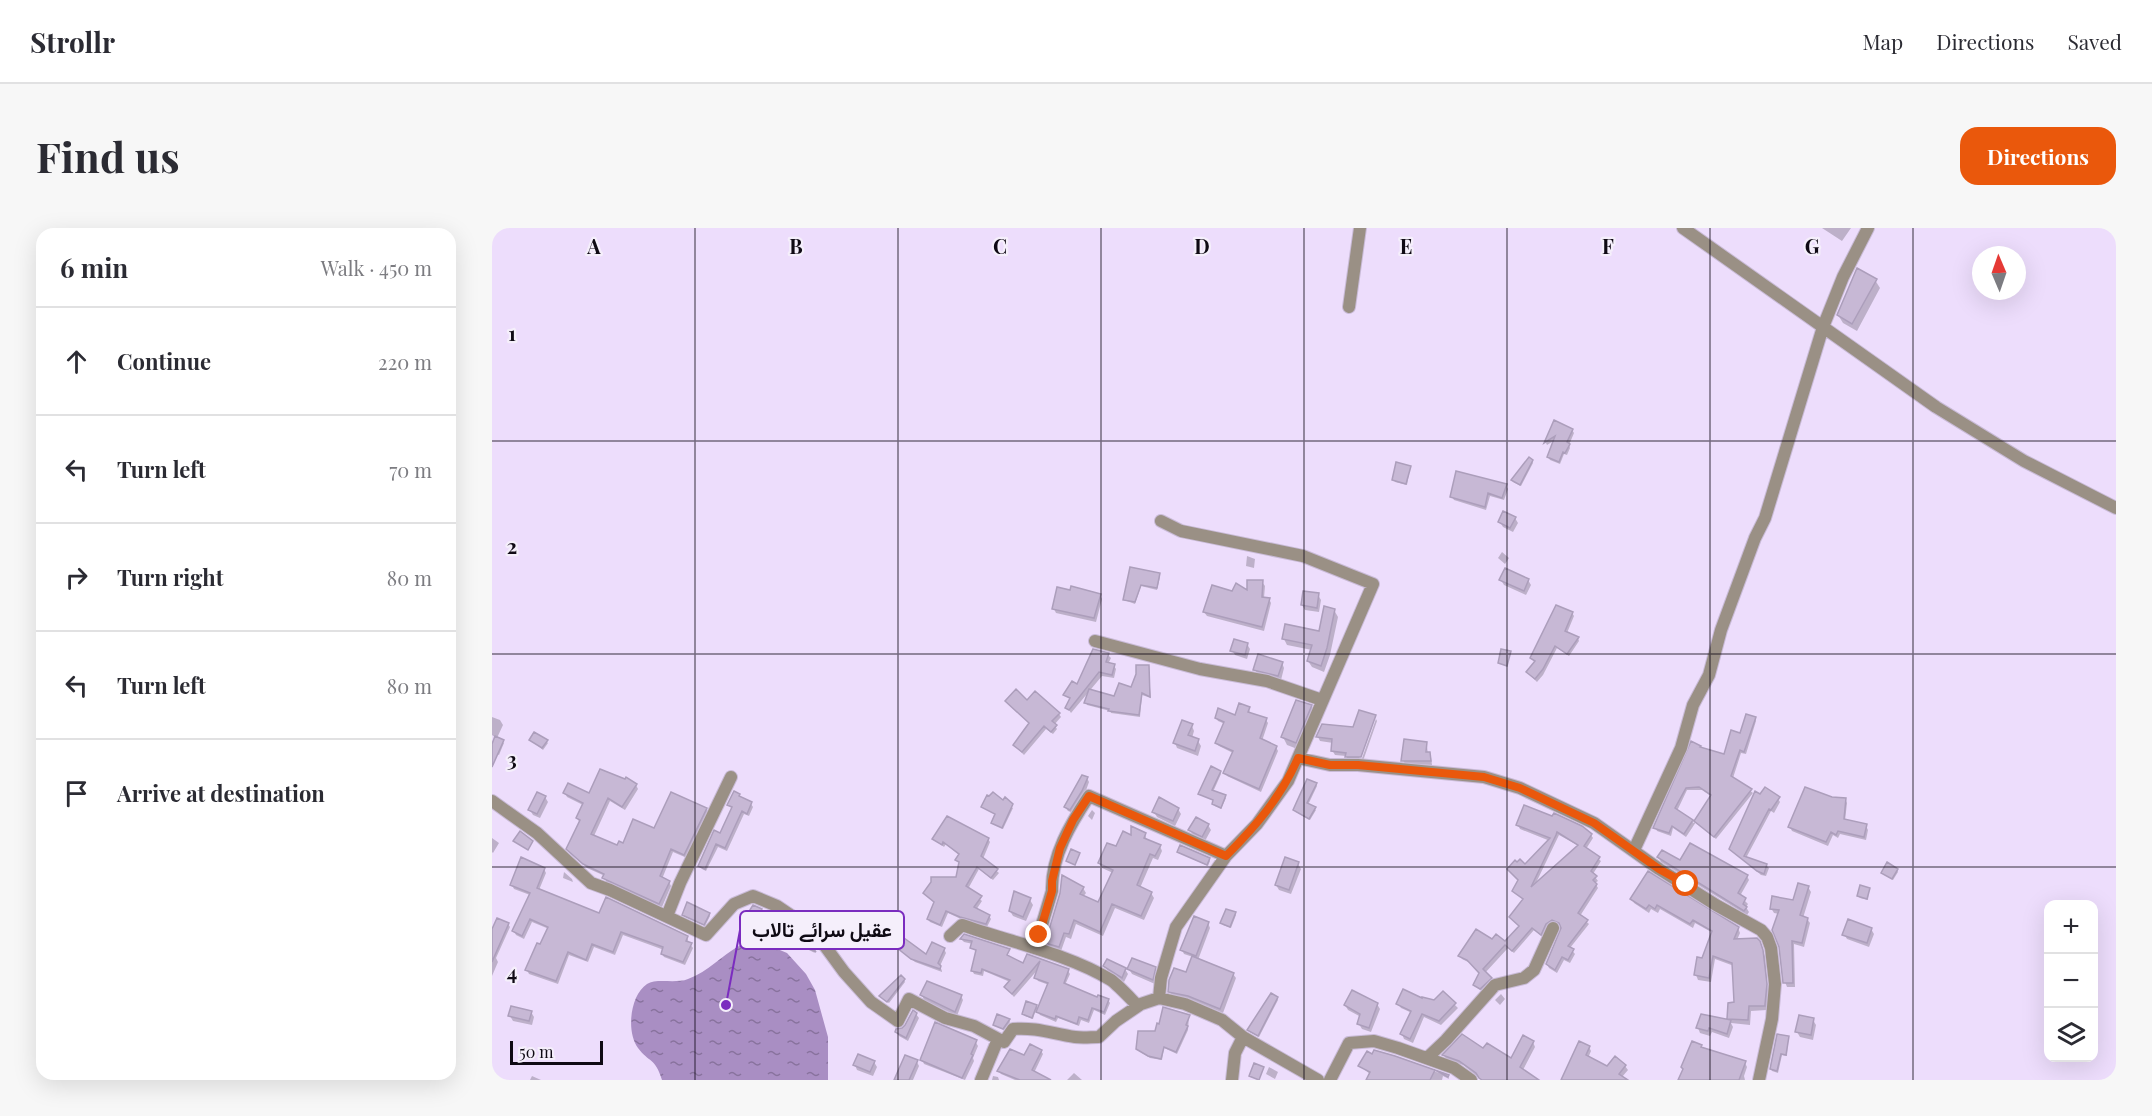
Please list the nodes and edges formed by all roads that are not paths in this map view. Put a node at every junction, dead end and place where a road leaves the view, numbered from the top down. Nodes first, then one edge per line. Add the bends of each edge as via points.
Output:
1 (1360, 228) edge
2 (1683, 228) edge
3 (1868, 228) edge
4 (1350, 307) dead end
5 (1823, 327) junction
6 (2116, 508) edge
7 (1161, 521) dead end
8 (1095, 641) dead end
9 (1322, 700) junction
10 (1298, 758) junction
11 (731, 777) dead end
12 (492, 801) edge
13 (1634, 850) junction
14 (1226, 856) junction
15 (667, 916) junction
16 (1553, 928) dead end
17 (950, 936) dead end
18 (1035, 948) junction
19 (1159, 998) junction
20 (1138, 1006) junction
21 (1243, 1037) junction
22 (998, 1039) junction
23 (1427, 1058) junction
24 (981, 1080) edge
25 (1232, 1080) edge
26 (1318, 1080) edge
27 (1330, 1080) edge
28 (1471, 1080) edge
29 (1759, 1080) edge

1 - 4 street
2 - 5 street
3 - 5 street
5 - 6 street via 1936,407 2024,461
5 - 13 street via 1765,518 1721,630 1709,675 1693,705 1682,748
7 - 9 street via 1182,531 1303,556 1374,584
8 - 9 street via 1200,669 1267,681
9 - 10 street
10 - 13 street via 1330,765 1484,777 1520,788 1594,823
10 - 14 street via 1288,781 1257,824
11 - 15 street
12 - 15 street via 537,833 591,883
13 - 29 street via 1767,937 1775,984
14 - 18 street via 1089,796 1060,848
14 - 19 street via 1176,927
15 - 22 street via 706,935 734,904 753,896 777,906 814,931 871,1002 898,1021 909,999
16 - 23 street via 1534,970 1524,978 1495,985
17 - 18 street via 962,925
18 - 20 street via 1114,981
19 - 20 street
19 - 21 street via 1222,1020
20 - 22 street via 1099,1037 1021,1028 1013,1029 1004,1042
21 - 25 street via 1235,1053
21 - 26 street
22 - 24 street
23 - 27 street via 1374,1041 1349,1043
23 - 28 street via 1454,1068

